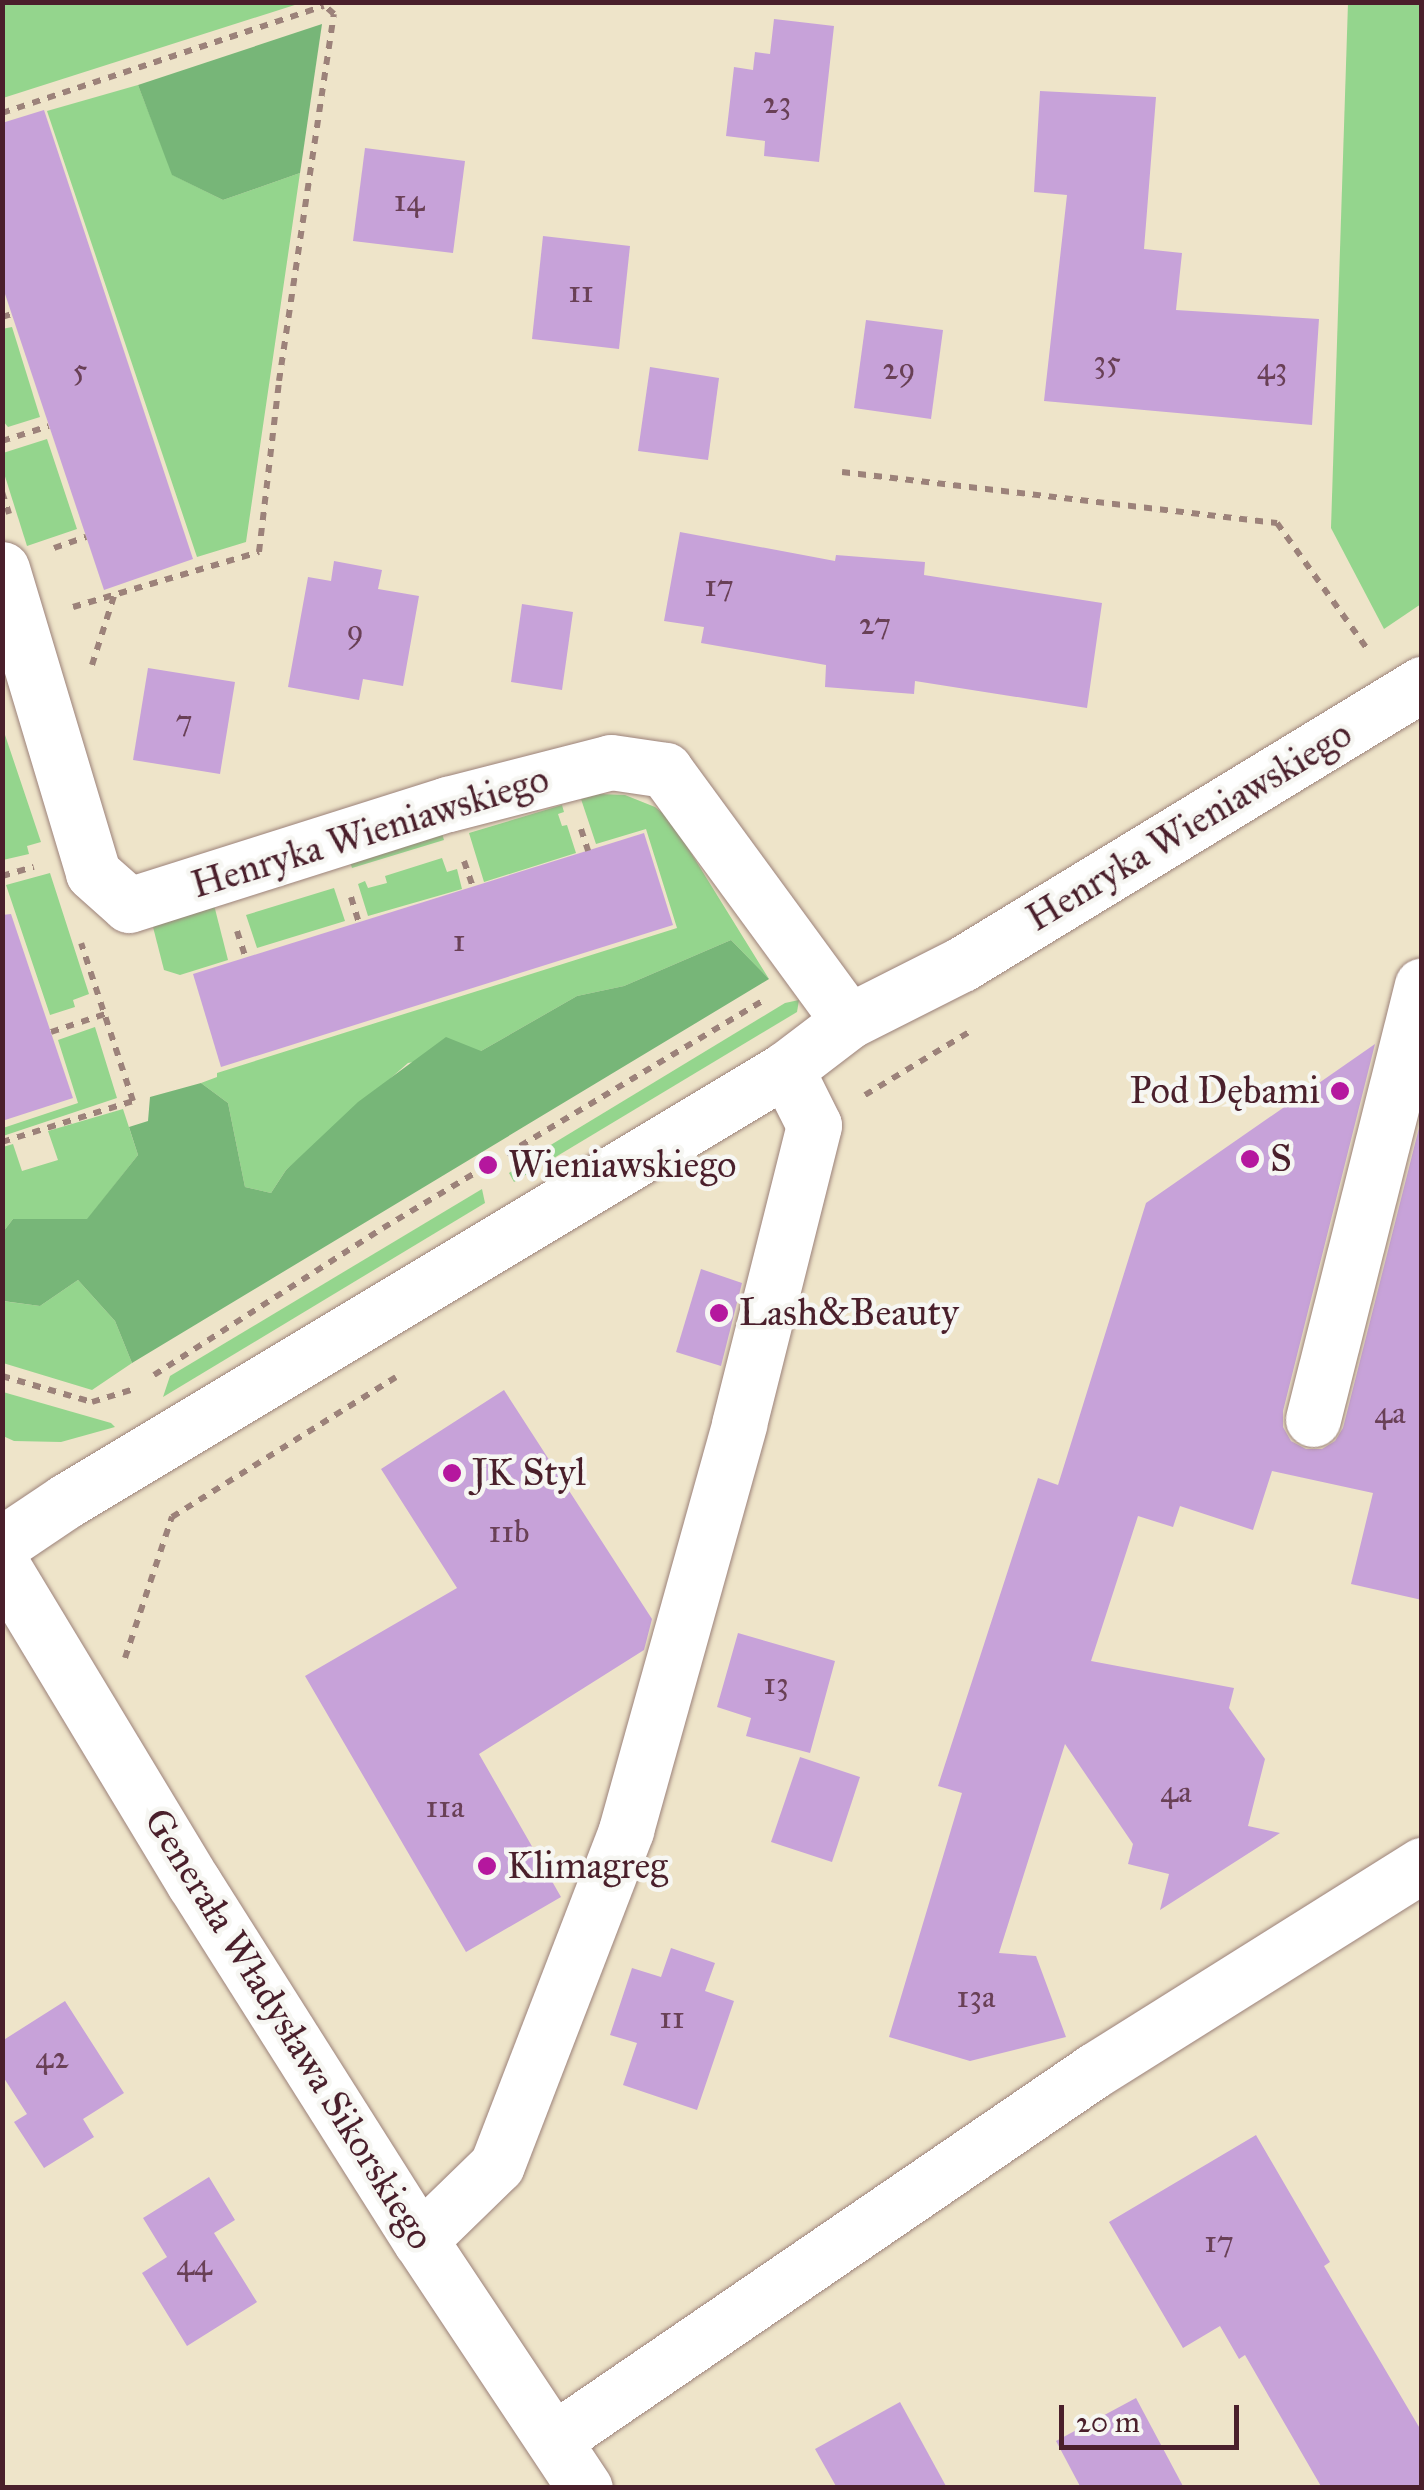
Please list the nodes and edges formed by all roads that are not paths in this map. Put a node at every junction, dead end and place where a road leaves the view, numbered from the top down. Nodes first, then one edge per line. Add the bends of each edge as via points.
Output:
1 (2, 569) edge
2 (1411, 690) edge
3 (1422, 986) edge
4 (848, 1022) junction
5 (786, 1069) junction
6 (1313, 1419) dead end
7 (2, 1544) edge
8 (2, 1565) edge
9 (1422, 1866) edge
10 (420, 2240) junction
11 (555, 2439) junction
12 (585, 2488) edge

1 - 4 street, Henryka Wieniawskiego via 93,874 129,904 448,804 611,762 665,770
2 - 4 street, Henryka Wieniawskiego via 962,964
3 - 6 street
4 - 5 street, Henryka Wieniawskiego
5 - 7 street, Henryka Wieniawskiego
5 - 10 street via 814,1125 740,1424 626,1830 497,2165
8 - 10 street, Generała Władysława Sikorskiego
9 - 11 street via 1095,2070
10 - 11 street, Generała Władysława Sikorskiego
11 - 12 street, Generała Władysława Sikorskiego

